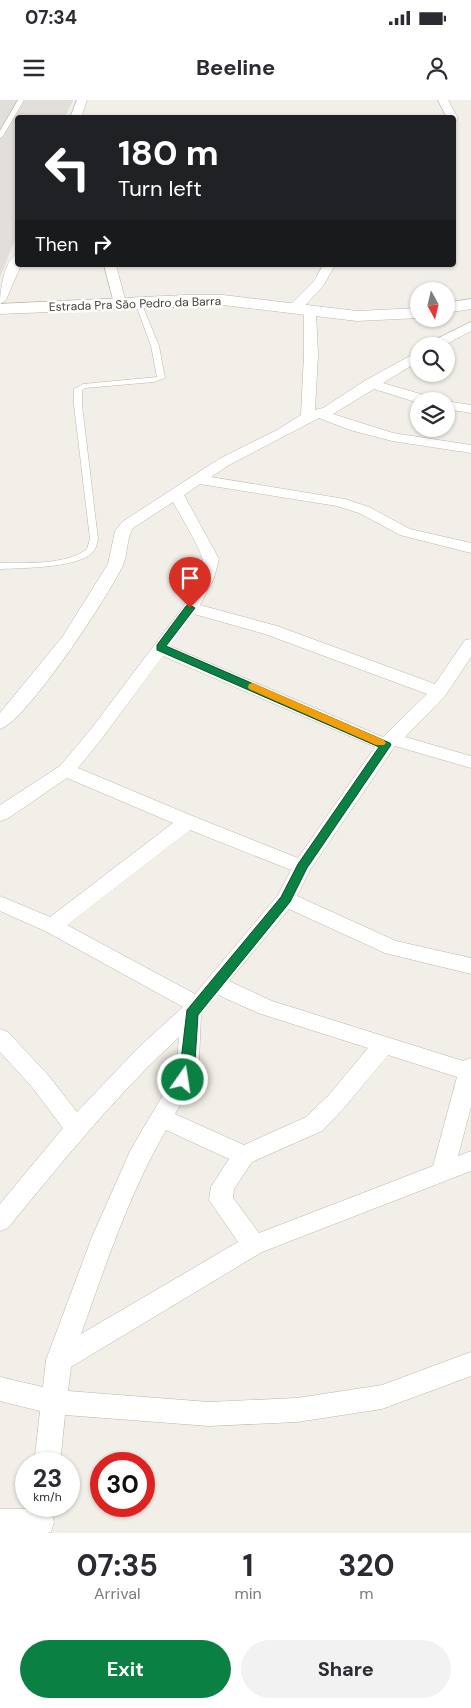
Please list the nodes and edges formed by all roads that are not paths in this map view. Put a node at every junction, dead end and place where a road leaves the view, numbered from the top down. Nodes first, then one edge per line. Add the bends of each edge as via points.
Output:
1 (21, 100) edge
2 (82, 100) edge
3 (443, 100) edge
4 (77, 115) edge
5 (451, 115) edge
6 (0, 136) edge
7 (15, 265) edge
8 (111, 267) edge
9 (327, 267) edge
10 (0, 300) edge
11 (138, 302) junction
12 (120, 303) junction
13 (471, 304) edge
14 (455, 307) edge
15 (0, 309) edge
16 (302, 310) junction
17 (410, 313) edge
18 (471, 326) edge
19 (450, 337) edge
20 (410, 360) edge
21 (371, 384) junction
22 (410, 396) edge
23 (455, 406) edge
24 (471, 409) edge
25 (314, 415) junction
26 (471, 449) edge
27 (198, 479) junction
28 (176, 494) junction
29 (471, 548) edge
30 (0, 566) edge
31 (190, 608) junction
32 (471, 644) edge
33 (160, 648) junction
34 (439, 692) junction
35 (0, 723) edge
36 (389, 742) junction
37 (471, 762) edge
38 (66, 770) junction
39 (0, 814) edge
40 (188, 822) junction
41 (302, 867) junction
42 (286, 899) junction
43 (0, 903) edge
44 (52, 926) junction
45 (471, 966) edge
46 (215, 984) junction
47 (194, 1009) junction
48 (0, 1038) edge
49 (384, 1045) junction
50 (470, 1070) edge
51 (161, 1118) junction
52 (76, 1128) junction
53 (244, 1155) junction
54 (471, 1161) edge
55 (442, 1173) junction
56 (0, 1221) edge
57 (254, 1245) junction
58 (58, 1360) junction
59 (471, 1364) edge
60 (0, 1389) edge
61 (54, 1402) junction
62 (48, 1452) edge
63 (41, 1520) edge
64 (0, 1522) edge

1 - 6 lane
2 - 4 street
3 - 5 street
7 - 10 street
8 - 12 street
9 - 16 street
11 - 12 street, Estrada Pra São Pedro da Barra
11 - 16 street, Estrada Pra São Pedro da Barra via 223,300
11 - 30 lane via 155,346 161,378 78,389 94,539 89,553 76,558
12 - 15 street, Estrada Pra São Pedro da Barra
13 - 14 street
16 - 17 street, Estrada Pra São Pedro da Barra via 358,316
16 - 25 street via 311,355
18 - 19 street
20 - 21 street
21 - 22 street
21 - 25 street via 333,408
23 - 24 street
25 - 26 street via 392,437
25 - 27 street
27 - 28 street
27 - 29 street via 340,502 364,510 406,532
28 - 31 street via 211,559 210,569
28 - 35 street via 122,531 116,564 70,639
31 - 33 street
31 - 34 street via 271,630
32 - 34 street
33 - 36 street
33 - 38 street
34 - 36 street
36 - 37 street
36 - 41 street
38 - 39 street
38 - 40 street
40 - 41 street
40 - 44 street
41 - 42 street
42 - 45 street via 392,948
42 - 46 street
43 - 44 street
44 - 47 street
46 - 47 street
46 - 49 street via 265,1007
47 - 51 street via 183,1080
47 - 52 street
48 - 52 street via 40,1080
49 - 50 street
49 - 53 street via 314,1124
50 - 55 street
51 - 53 street
51 - 58 street via 139,1156 104,1237
52 - 56 street
53 - 57 street via 223,1187 222,1200
54 - 55 street
55 - 57 street
57 - 58 street
58 - 61 street
59 - 61 street via 382,1398 297,1410 209,1414
60 - 61 street
61 - 62 street
63 - 64 street

